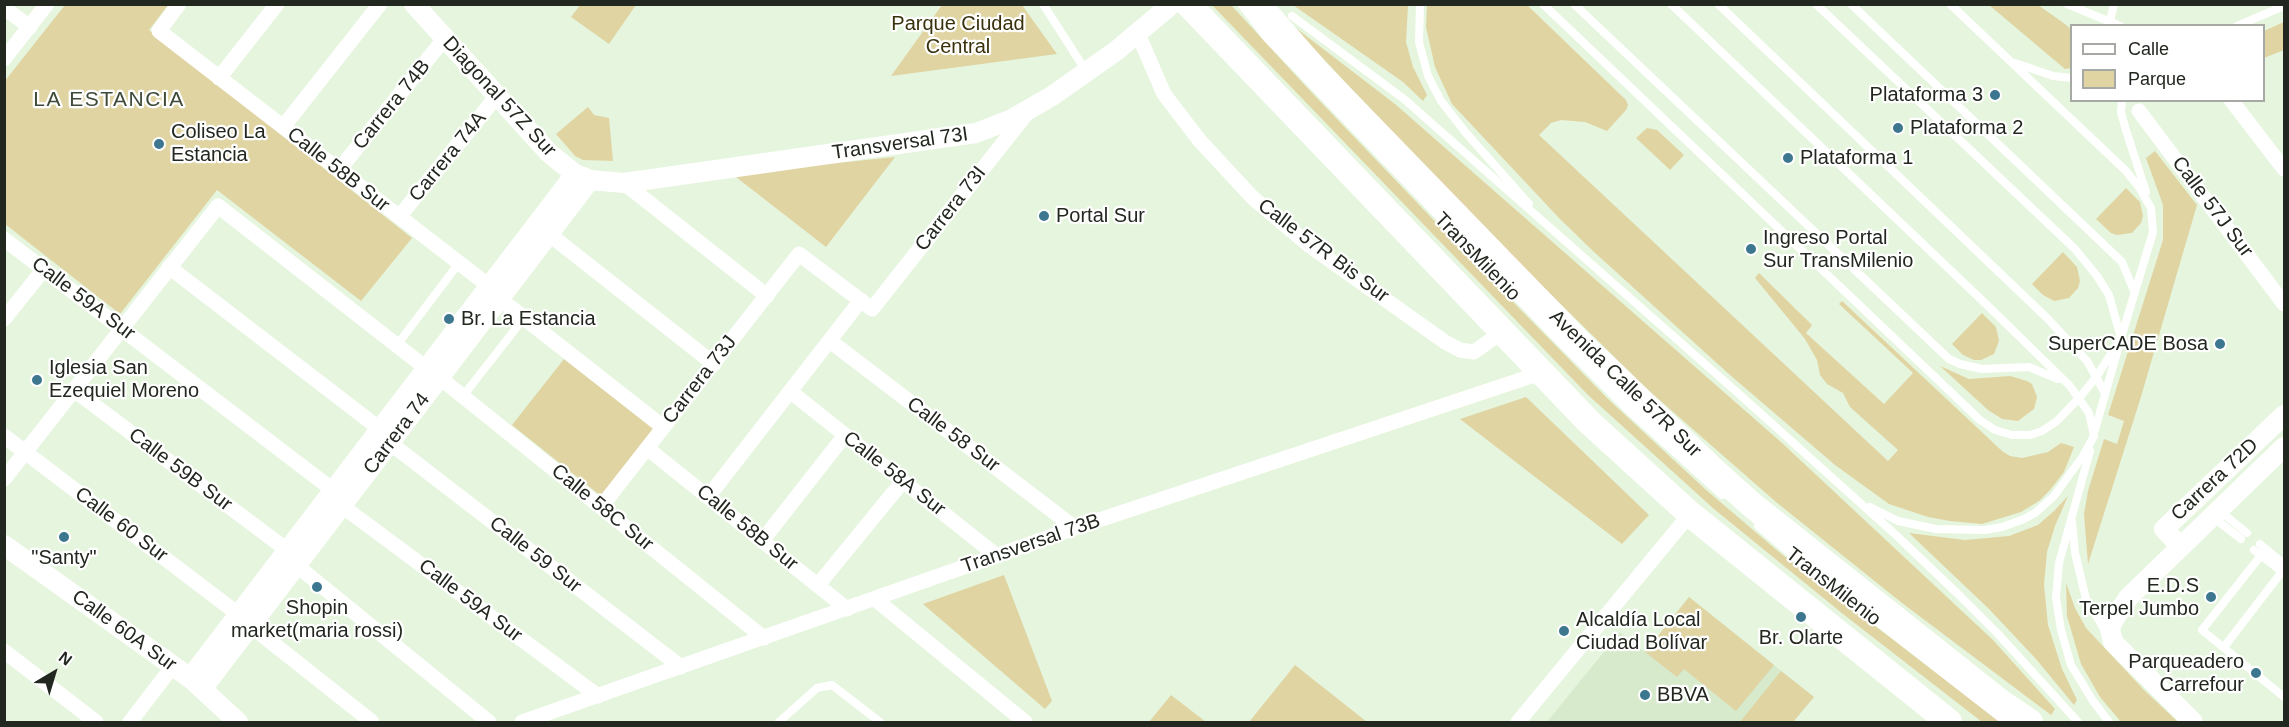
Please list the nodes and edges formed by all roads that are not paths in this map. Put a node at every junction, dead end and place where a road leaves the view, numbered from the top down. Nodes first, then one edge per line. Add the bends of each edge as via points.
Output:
1 (47, 4) edge
2 (180, 4) edge
3 (277, 4) edge
4 (380, 4) edge
5 (414, 4) edge
6 (1043, 4) edge
7 (1172, 4) edge
8 (1188, 4) edge
9 (1241, 4) edge
10 (1258, 4) edge
11 (1420, 4) edge
12 (1543, 4) edge
13 (1574, 4) edge
14 (1671, 4) edge
15 (1718, 4) edge
16 (1816, 4) edge
17 (1851, 4) edge
18 (1950, 4) edge
19 (2067, 4) edge
20 (2114, 4) edge
21 (2284, 6) edge
22 (4, 8) edge
23 (1292, 16) dead end
24 (2109, 24) edge
25 (2242, 24) edge
26 (30, 27) junction
27 (1138, 34) junction
28 (444, 39) junction
29 (4, 59) edge
30 (2013, 63) junction
31 (1087, 72) junction
32 (219, 78) junction
33 (2070, 78) edge
34 (496, 97) junction
35 (2122, 102) edge
36 (2233, 102) edge
37 (1029, 110) junction
38 (2139, 111) dead end
39 (283, 127) junction
40 (2284, 169) edge
41 (339, 170) junction
42 (583, 177) junction
43 (624, 183) junction
44 (2151, 208) junction
45 (399, 217) junction
46 (549, 234) junction
47 (1557, 234) junction
48 (4, 238) edge
49 (459, 263) junction
50 (170, 267) junction
51 (44, 269) junction
52 (2134, 292) junction
53 (494, 293) junction
54 (767, 296) junction
55 (867, 304) junction
56 (2284, 304) edge
57 (524, 318) junction
58 (4, 319) edge
59 (122, 328) junction
60 (1502, 332) junction
61 (2121, 338) junction
62 (830, 341) junction
63 (397, 345) junction
64 (714, 363) junction
65 (433, 373) junction
66 (1541, 373) junction
67 (2097, 376) junction
68 (2070, 386) junction
69 (74, 390) junction
70 (791, 392) junction
71 (2105, 393) junction
72 (463, 396) junction
73 (2080, 397) junction
74 (2284, 415) edge
75 (663, 427) junction
76 (845, 435) junction
77 (4, 436) edge
78 (385, 436) junction
79 (2094, 436) junction
80 (2284, 447) edge
81 (647, 448) junction
82 (26, 452) junction
83 (4, 478) edge
84 (903, 481) junction
85 (1835, 481) junction
86 (708, 497) junction
87 (337, 498) junction
88 (1732, 504) dead end
89 (601, 507) junction
90 (2216, 513) junction
91 (1690, 514) junction
92 (2071, 514) junction
93 (1750, 519) dead end
94 (1075, 528) junction
95 (2244, 536) dead end
96 (762, 540) junction
97 (4, 545) edge
98 (2181, 547) junction
99 (997, 556) junction
100 (292, 558) junction
101 (2284, 569) edge
102 (818, 585) junction
103 (875, 599) junction
104 (847, 609) junction
105 (244, 620) junction
106 (764, 638) junction
107 (2114, 642) junction
108 (2224, 647) junction
109 (4, 651) edge
110 (173, 666) junction
111 (681, 667) junction
112 (197, 683) junction
113 (598, 696) junction
114 (2284, 698) edge
115 (96, 723) edge
116 (130, 723) edge
117 (238, 723) edge
118 (372, 723) edge
119 (489, 723) edge
120 (522, 723) edge
121 (779, 723) edge
122 (880, 723) edge
123 (1025, 723) edge
124 (1518, 723) edge
125 (1949, 723) edge
126 (2006, 723) edge
127 (2030, 723) edge
128 (2078, 723) edge
129 (2109, 723) edge
130 (2193, 723) edge

1 - 26 street
2 - 32 street, Calle 58B Sur via 159,31
3 - 32 street
4 - 39 street
5 - 28 street, Diagonal 57Z Sur
6 - 31 lane
7 - 27 street, Transversal 73I
8 - 60 highway
9 - 88 lane, TransMilenio via 1267,38 1554,336
10 - 127 highway, Avenida Calle 57R Sur via 1318,73 1579,342 1714,471
11 - 47 lane via 1419,42 1428,76 1442,101 1489,160
12 - 73 lane via 1986,424 2007,434 2030,435 2052,425
13 - 68 lane via 1949,359 1982,369 2029,368
14 - 68 lane
15 - 67 lane via 2040,311
16 - 61 lane via 2075,249 2109,296
17 - 52 lane via 2122,262
18 - 30 lane
19 - 24 lane
20 - 24 lane
21 - 25 lane
22 - 26 street
23 - 47 lane via 1404,99
26 - 29 street
27 - 31 street, Transversal 73I
27 - 60 street, Calle 57R Bis Sur via 1164,94 1200,141 1253,198 1310,246 1460,350 1474,352
28 - 34 street, Diagonal 57Z Sur
28 - 41 street, Carrera 74B
30 - 33 lane
30 - 44 lane via 2125,170
31 - 37 street, Transversal 73I
32 - 39 street, Calle 58B Sur
34 - 42 street, Diagonal 57Z Sur via 549,153
34 - 45 street, Carrera 74A
35 - 44 lane via 2125,127
36 - 40 street
37 - 43 street, Transversal 73I via 993,128 956,137
37 - 55 street, Carrera 73I
38 - 56 street, Calle 57J Sur
39 - 41 street, Calle 58B Sur
41 - 45 street, Calle 58B Sur
42 - 43 street, Transversal 73I
42 - 46 street, Carrera 74
42 - 53 street, Carrera 74
43 - 54 street
44 - 52 lane via 2153,232
45 - 49 street, Calle 58B Sur
46 - 53 street, Carrera 74
46 - 64 street
47 - 85 lane
48 - 51 street, Calle 59A Sur
49 - 53 street, Calle 58B Sur
49 - 63 lane
50 - 59 street
50 - 63 street, Calle 58C Sur via 218,206
50 - 78 street, Calle 59 Sur
51 - 58 street
51 - 59 street, Calle 59A Sur
52 - 61 lane
53 - 57 street, Calle 58B Sur
53 - 65 street, Carrera 74
54 - 55 street, Carrera 73J via 800,254
54 - 64 street, Carrera 73J
55 - 62 street, Carrera 73I
57 - 72 lane
57 - 75 street, Calle 58B Sur
59 - 69 street
59 - 87 street, Calle 59A Sur
60 - 66 highway
61 - 67 lane
61 - 71 lane
62 - 70 street, Carrera 73I
62 - 94 street, Calle 58 Sur
63 - 65 street, Calle 58C Sur
64 - 75 street, Carrera 73J
65 - 72 street, Calle 58C Sur
65 - 78 street, Carrera 74
66 - 91 highway
66 - 94 street, Transversal 73B
67 - 71 lane
67 - 73 lane
68 - 73 lane
69 - 82 street
69 - 100 street, Calle 59B Sur
70 - 76 street, Calle 58A Sur
70 - 86 street, Carrera 73I
71 - 79 lane
72 - 89 street, Calle 58C Sur
73 - 79 lane via 2090,413
74 - 98 street, Carrera 72D via 2164,529
75 - 81 street, Carrera 73J
76 - 84 street, Calle 58A Sur
76 - 96 street
77 - 82 street, Calle 60 Sur
78 - 87 street, Carrera 74
78 - 111 street, Calle 59 Sur
79 - 85 lane via 2070,476 2044,505 2024,519 1985,531 1936,529 1898,521 1875,510
79 - 92 lane
80 - 90 street, Carrera 72D
81 - 86 street, Calle 58B Sur
81 - 89 street, Carrera 73J
82 - 83 street
82 - 105 street, Calle 60 Sur
84 - 99 street, Calle 58A Sur
84 - 102 street
85 - 128 lane via 1961,597
86 - 96 street, Calle 58B Sur
87 - 100 street, Carrera 74
87 - 113 street, Calle 59A Sur
89 - 106 street, Calle 58C Sur
90 - 95 lane
90 - 98 street, Carrera 72D
91 - 124 street
91 - 125 highway
92 - 107 lane via 2086,599 2101,628
92 - 129 lane via 2056,580 2061,630 2071,665
93 - 126 lane, TransMilenio
94 - 99 street, Transversal 73B
96 - 102 street, Calle 58B Sur
97 - 110 street, Calle 60A Sur
98 - 107 street, Carrera 72D via 2122,604 2110,629
99 - 103 street, Transversal 73B
100 - 105 street, Carrera 74
100 - 119 street, Calle 59B Sur
101 - 108 lane
101 - 108 lane via 2261,549 2202,630
102 - 104 street, Calle 58B Sur
103 - 104 street, Transversal 73B
103 - 123 street
104 - 106 street, Transversal 73B
105 - 112 street, Carrera 74
105 - 118 street, Calle 60 Sur
106 - 111 street, Transversal 73B
107 - 130 street
108 - 114 lane
109 - 115 street
110 - 112 street, Calle 60A Sur
110 - 116 street
111 - 113 street, Transversal 73B
112 - 117 street, Calle 60A Sur
113 - 120 street, Transversal 73B
121 - 122 lane via 817,688 832,685

